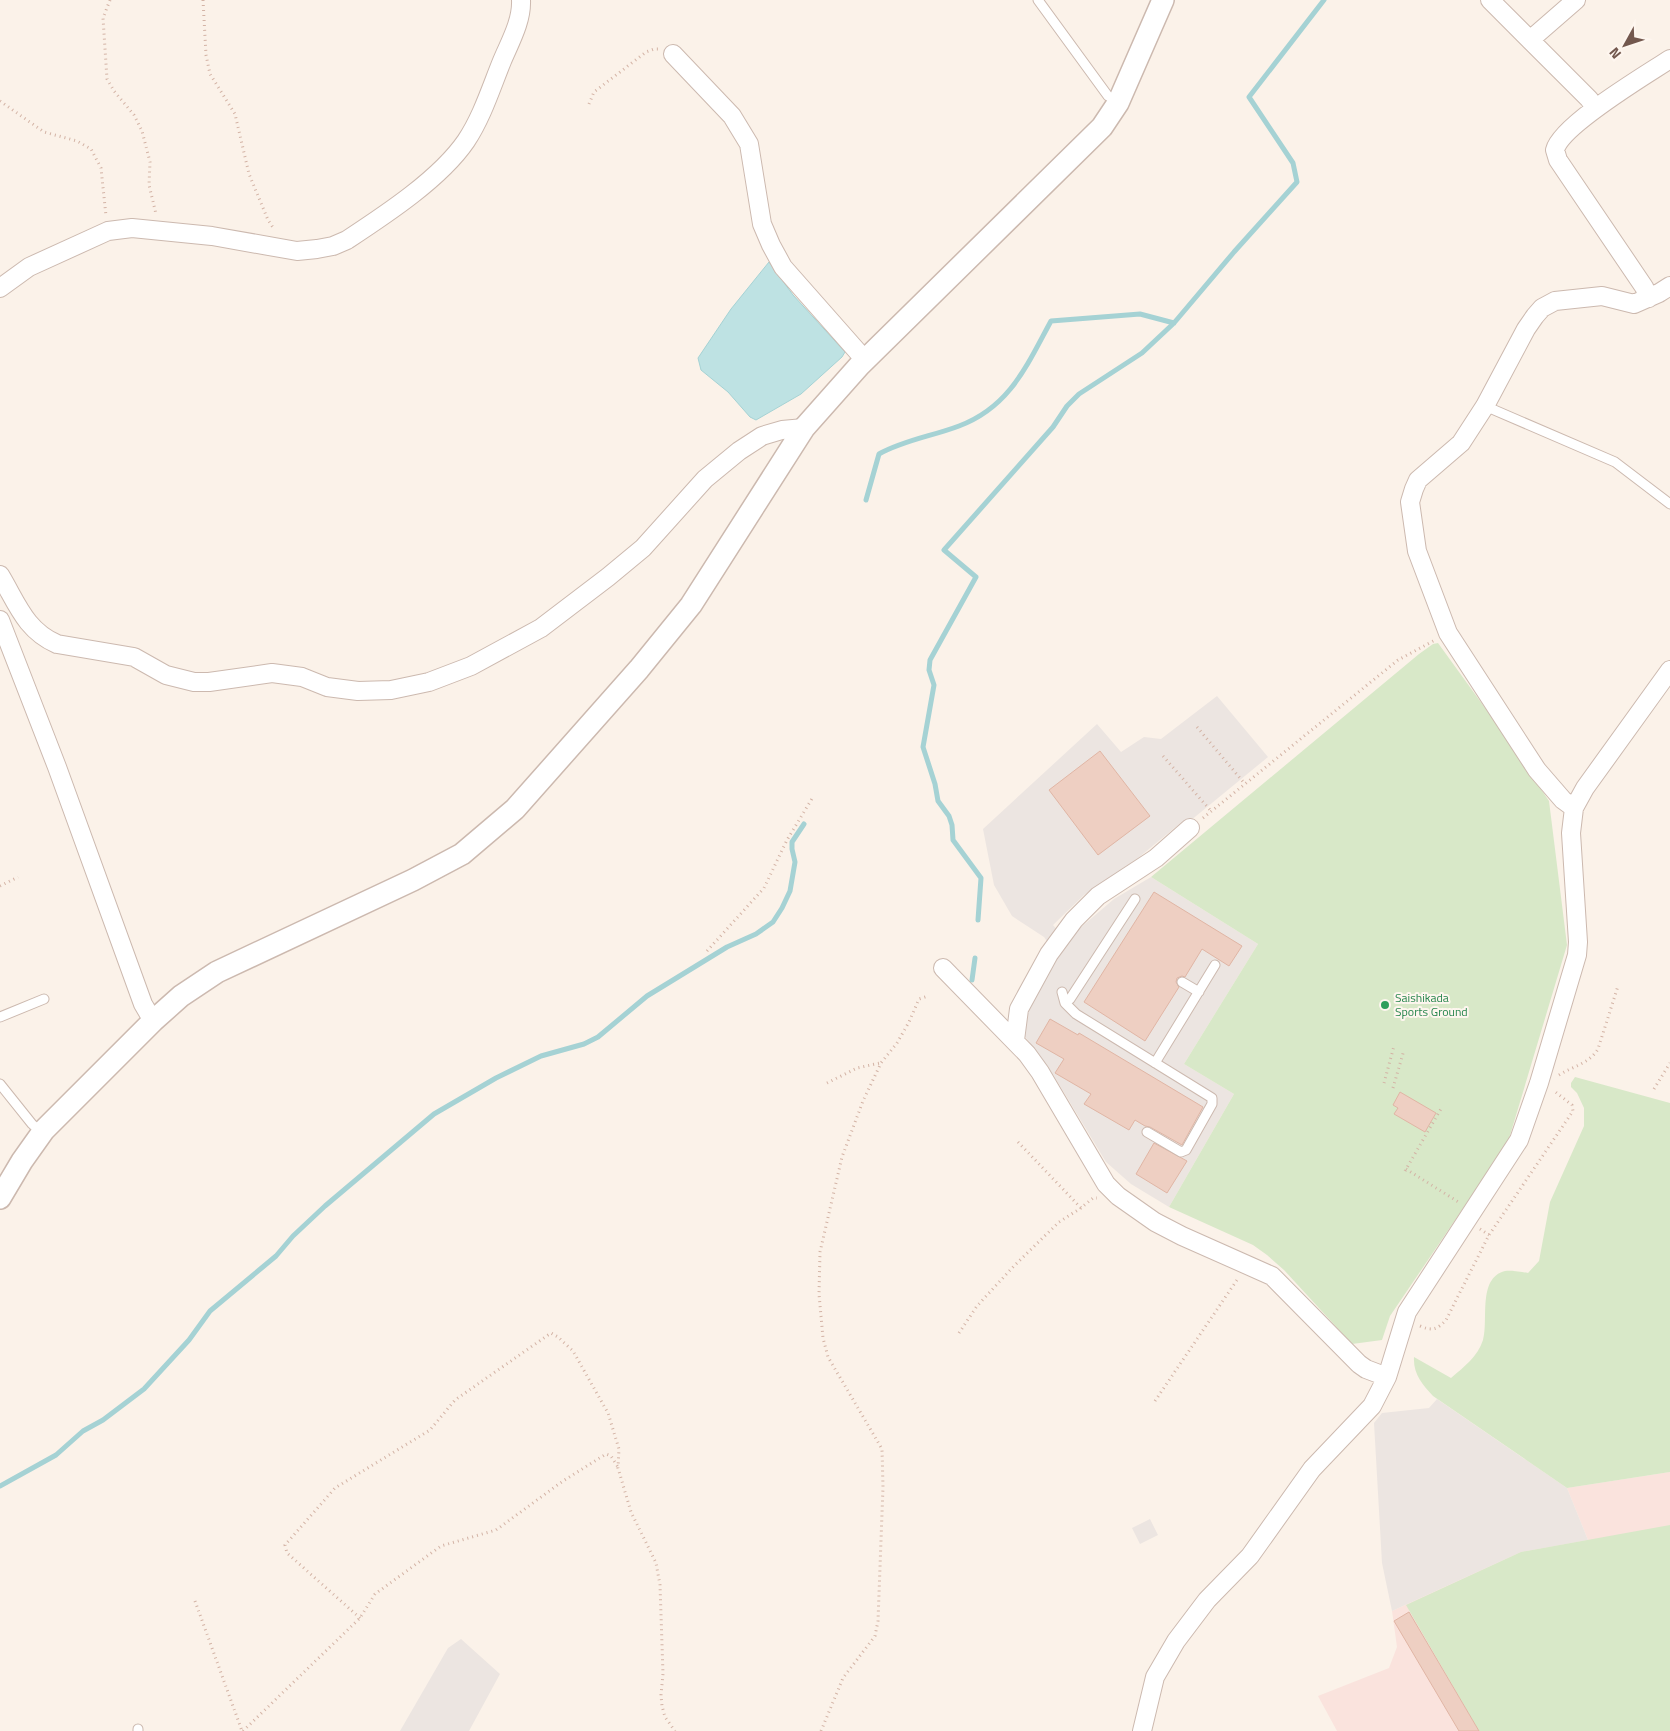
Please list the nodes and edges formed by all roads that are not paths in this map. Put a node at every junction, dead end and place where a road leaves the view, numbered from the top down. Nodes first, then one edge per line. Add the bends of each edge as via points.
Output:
1 (521, 0) edge
2 (1038, 0) edge
3 (1163, 0) edge
4 (1490, 0) edge
5 (1576, 0) edge
6 (1530, 40) junction
7 (673, 54) road end
8 (1670, 59) edge
9 (1118, 102) junction
10 (1595, 108) junction
11 (1670, 286) edge
12 (0, 288) edge
13 (1649, 298) junction
14 (865, 360) junction
15 (1485, 406) junction
16 (804, 428) junction
17 (1670, 504) edge
18 (0, 575) edge
19 (0, 620) edge
20 (1670, 670) edge
21 (1574, 808) junction
22 (1190, 828) road end
23 (1135, 899) dead end
24 (1215, 965) dead end
25 (943, 968) dead end
26 (1182, 982) dead end
27 (1062, 992) dead end
28 (1199, 992) junction
29 (44, 999) dead end
30 (1065, 1003) junction
31 (0, 1017) edge
32 (153, 1021) junction
33 (1015, 1040) junction
34 (1155, 1063) junction
35 (0, 1084) edge
36 (1147, 1132) dead end
37 (42, 1133) junction
38 (0, 1198) edge
39 (1387, 1377) junction
40 (1142, 1731) edge

1 - 12 street via 517,25 476,124 458,152 416,191 346,240 333,246 297,251 212,236 132,228 108,231 29,267
2 - 9 lane via 1108,96
3 - 9 street
4 - 6 street
5 - 6 street
6 - 10 street
7 - 14 street via 732,116 749,144 762,224 783,267
8 - 10 street
9 - 14 street via 1110,117 1092,137
10 - 13 street via 1561,138 1556,145 1556,156
11 - 13 street
13 - 15 street via 1634,304 1596,296 1555,301 1542,308 1526,328
14 - 16 street
15 - 17 lane via 1615,462
15 - 21 street via 1461,443 1418,480 1410,502 1417,551 1448,633 1537,770
16 - 18 street via 762,436 739,451 705,479 643,548 541,628 471,666 429,682 391,690 358,691 327,687 302,677 272,673 194,682 166,675 134,657 57,644 28,624
16 - 32 street via 691,605 515,809 462,854 217,972 181,996
19 - 32 street via 143,1004
20 - 21 street
21 - 39 street via 1571,833 1577,955 1544,1084 1519,1140 1407,1312
22 - 33 street via 1156,858 1098,896 1074,920 1049,954 1019,1009
23 - 30 lane
24 - 28 lane
25 - 33 street
26 - 28 lane
27 - 30 lane
28 - 34 lane
29 - 31 lane
30 - 34 lane via 1076,1014
32 - 37 street
33 - 39 street via 1040,1072 1106,1184 1118,1196 1175,1233 1272,1276 1358,1364
34 - 36 lane via 1212,1098 1212,1104 1186,1150 1181,1152
35 - 37 lane
37 - 38 street
39 - 40 street via 1372,1406 1312,1469 1250,1556 1207,1600 1176,1641 1155,1677

